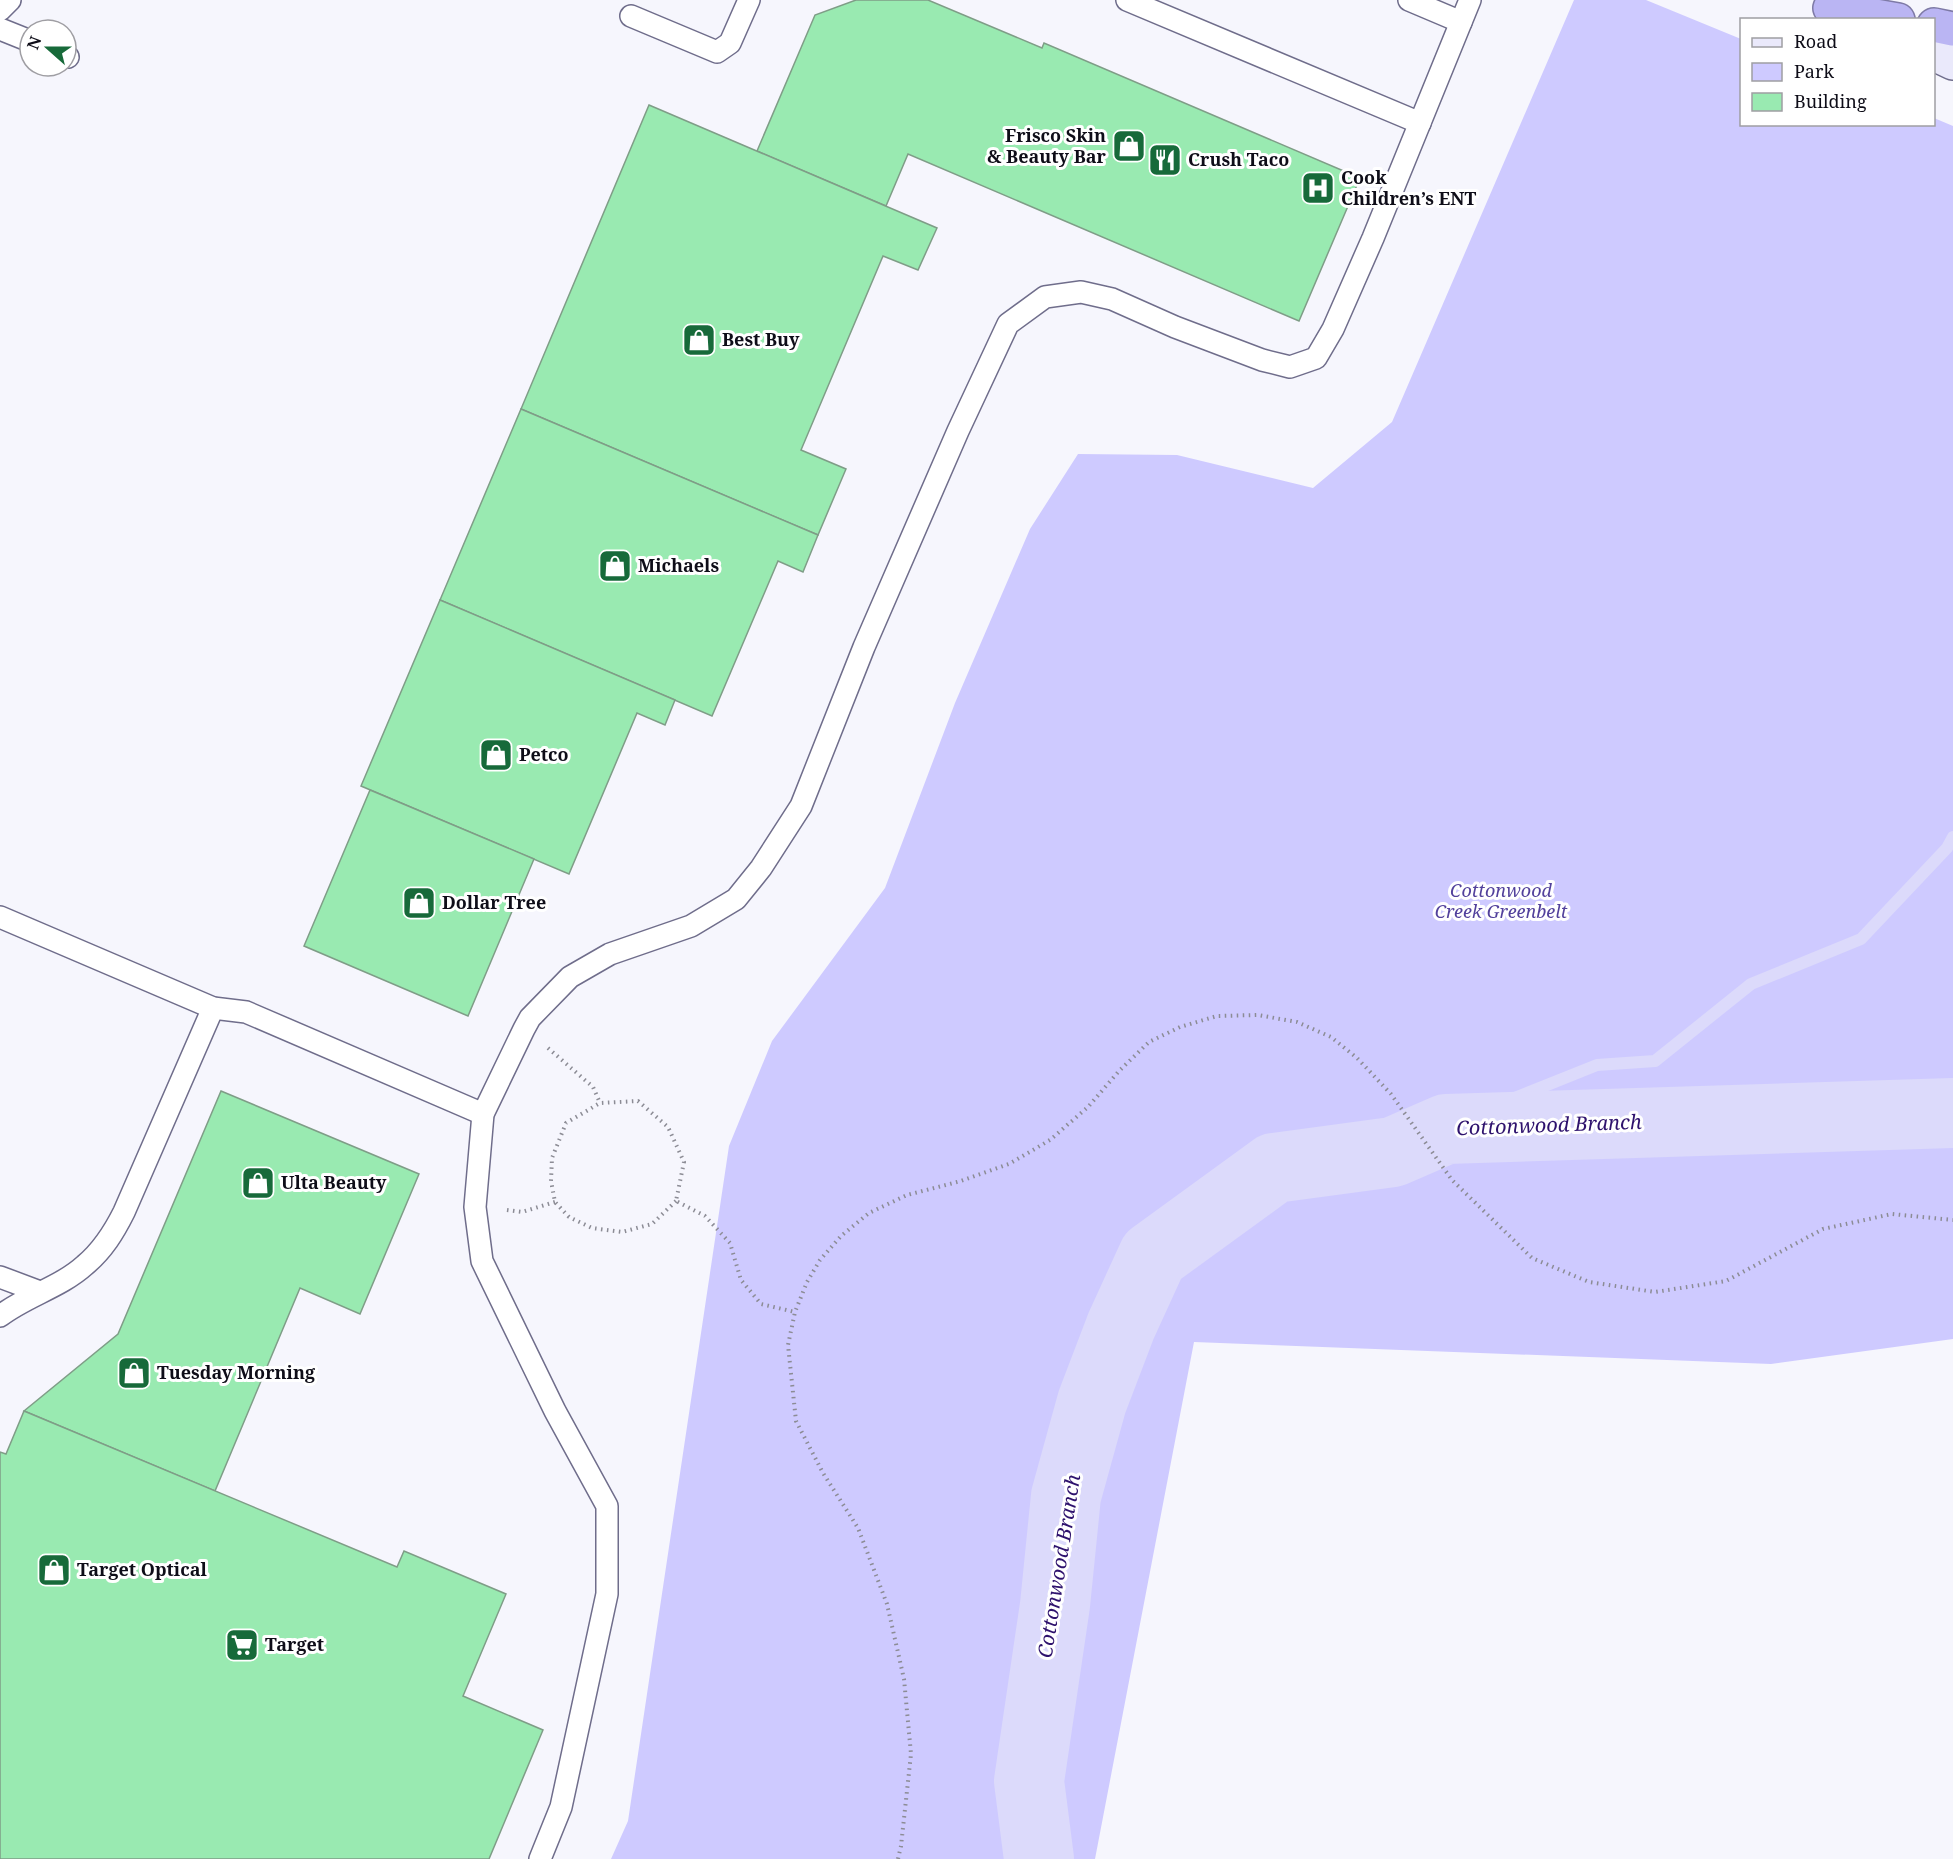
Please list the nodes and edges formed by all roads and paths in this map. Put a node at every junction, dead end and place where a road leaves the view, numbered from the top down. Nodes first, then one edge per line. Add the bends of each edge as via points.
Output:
1 (10, 0) edge
2 (749, 0) edge
3 (1127, 0) edge
4 (1408, 0) edge
5 (1470, 0) edge
6 (0, 10) edge
7 (1843, 14) edge
8 (631, 16) dead end
9 (1880, 18) edge
10 (1461, 22) junction
11 (1935, 25) edge
12 (0, 29) edge
13 (1953, 29) edge
14 (18, 36) edge
15 (1935, 54) edge
16 (1953, 63) edge
17 (1420, 123) junction
18 (0, 917) edge
19 (213, 1008) junction
20 (524, 1029) junction
21 (600, 1103) junction
22 (483, 1114) junction
23 (555, 1202) junction
24 (676, 1202) junction
25 (475, 1207) junction
26 (1953, 1220) edge
27 (0, 1277) edge
28 (40, 1292) junction
29 (795, 1312) junction
30 (0, 1316) edge
31 (540, 1859) edge
32 (898, 1859) edge

1 - 6 lane
2 - 8 lane via 730,43 717,52
3 - 17 lane
4 - 10 lane
5 - 10 lane
7 - 9 highway
10 - 17 lane
11 - 13 highway
12 - 14 lane
15 - 16 main road
17 - 20 lane via 1333,329 1316,358 1290,367 1262,360 1112,299 1081,292 1045,297 1008,324 864,647 801,806 761,868 736,899 691,926 610,954 570,977
18 - 19 lane
19 - 22 lane via 246,1012
19 - 28 lane via 112,1236 84,1267
20 - 21 path via 593,1087
20 - 22 lane
21 - 23 path via 566,1123 552,1158
21 - 24 path via 638,1101 668,1127 684,1162
22 - 25 lane
23 - 24 path via 569,1217 592,1228 622,1232 652,1224
23 - 25 path via 522,1212
24 - 29 path via 705,1216 730,1243 741,1280 762,1304
25 - 31 lane via 482,1261 555,1411 607,1506 606,1594 561,1807
26 - 29 path via 1892,1214 1822,1229 1726,1281 1654,1292 1589,1282 1532,1257 1452,1180 1391,1094 1331,1037 1297,1022 1258,1015 1217,1016 1149,1042 1088,1107 1042,1144 1009,1164 907,1195 869,1213 840,1236 820,1260
27 - 28 lane
28 - 30 lane
29 - 32 path via 788,1345 796,1421 858,1528 887,1604 904,1679 911,1754

